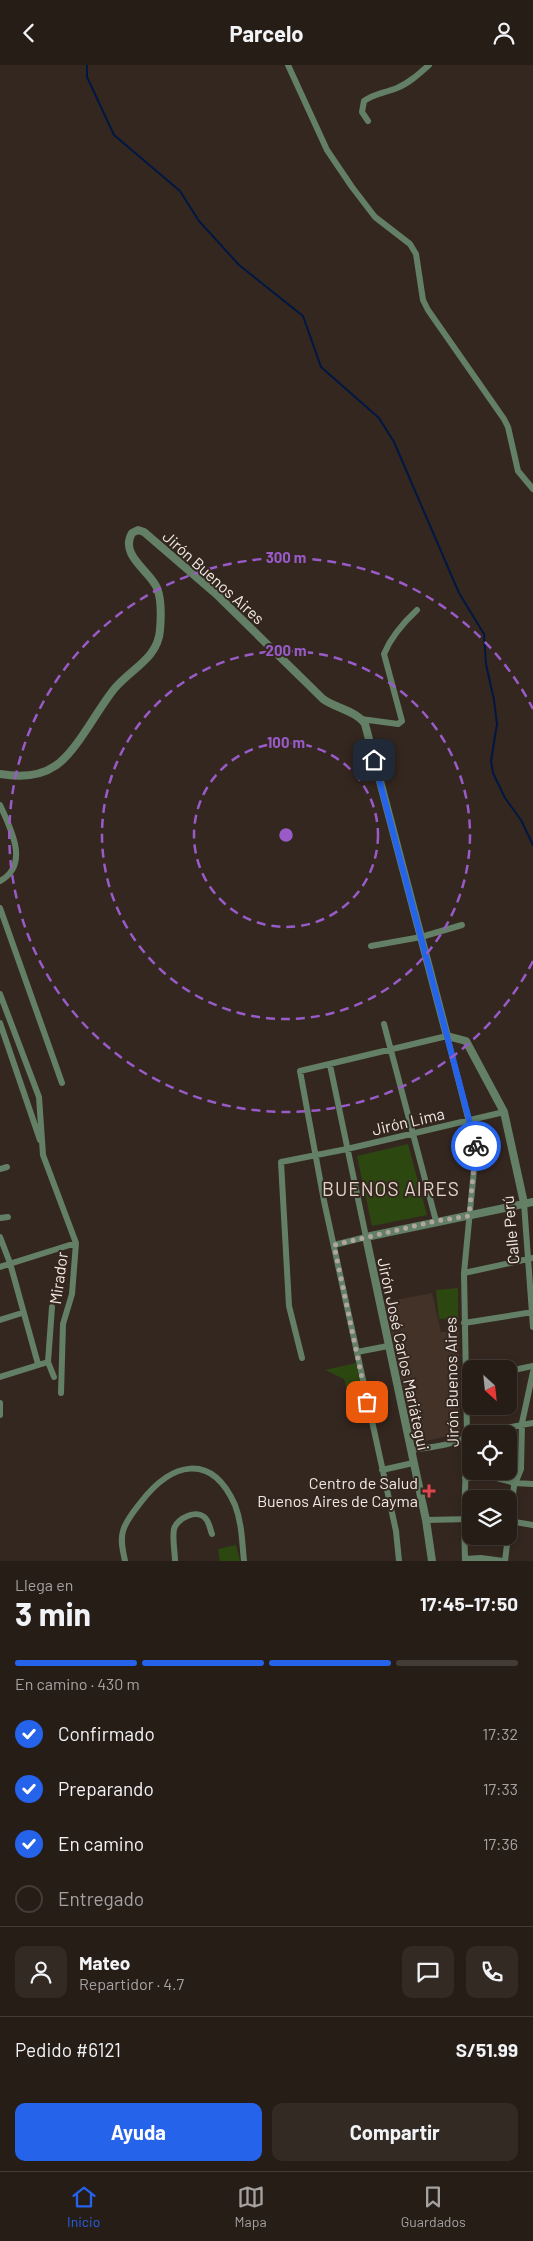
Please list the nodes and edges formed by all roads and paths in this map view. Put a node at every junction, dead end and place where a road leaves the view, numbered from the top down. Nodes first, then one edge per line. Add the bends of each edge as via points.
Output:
1 (288, 65) edge
2 (429, 65) edge
3 (368, 121) dead end
4 (533, 489) edge
5 (418, 610) dead end
6 (361, 719) junction
7 (0, 774) edge
8 (0, 805) edge
9 (0, 881) edge
10 (0, 908) edge
11 (462, 925) dead end
12 (421, 937) junction
13 (371, 946) dead end
14 (0, 994) edge
15 (0, 1023) edge
16 (384, 1024) dead end
17 (447, 1036) junction
18 (390, 1048) junction
19 (330, 1065) junction
20 (62, 1083) dead end
21 (504, 1112) junction
22 (469, 1121) junction
23 (413, 1134) junction
24 (41, 1143) junction
25 (347, 1149) junction
26 (316, 1155) junction
27 (533, 1202) edge
28 (524, 1203) junction
29 (469, 1216) junction
30 (8, 1217) dead end
31 (0, 1218) edge
32 (436, 1221) junction
33 (0, 1237) edge
34 (366, 1237) junction
35 (76, 1243) junction
36 (334, 1245) junction
37 (530, 1259) edge
38 (10, 1263) junction
39 (0, 1267) edge
40 (464, 1273) junction
41 (52, 1307) dead end
42 (533, 1312) edge
43 (22, 1313) junction
44 (0, 1320) edge
45 (464, 1323) junction
46 (533, 1327) edge
47 (388, 1345) junction
48 (357, 1352) junction
49 (302, 1359) dead end
50 (467, 1360) edge
51 (48, 1362) junction
52 (38, 1364) junction
53 (533, 1366) edge
54 (518, 1369) edge
55 (533, 1372) edge
56 (0, 1377) edge
57 (54, 1377) dead end
58 (61, 1393) dead end
59 (0, 1403) edge
60 (0, 1415) edge
61 (522, 1423) junction
62 (533, 1423) edge
63 (513, 1425) edge
64 (462, 1438) edge
65 (411, 1450) junction
66 (413, 1463) junction
67 (382, 1470) junction
68 (504, 1480) edge
69 (515, 1483) junction
70 (533, 1484) edge
71 (514, 1490) edge
72 (462, 1519) edge
73 (426, 1520) junction
74 (517, 1522) edge
75 (533, 1525) edge
76 (212, 1534) dead end
77 (466, 1545) edge
78 (507, 1545) edge
79 (465, 1560) edge
80 (125, 1561) edge
81 (176, 1561) edge
82 (244, 1561) edge
83 (399, 1561) edge
84 (432, 1561) edge
85 (504, 1561) edge

1 - 4 street via 327,150 375,217 410,244 416,254 423,300 504,419 518,471
2 - 3 street via 396,89 364,101 362,112
5 - 6 street via 388,643 384,653 402,721 398,724
6 - 7 street, Jirón Buenos Aires via 323,699 209,588 138,530 130,537 131,551 159,593 160,631 155,650 116,688 57,765 34,775
6 - 12 street, Jirón Buenos Aires via 367,729
8 - 9 street via 15,839 16,860 12,872
10 - 20 street
11 - 12 street
12 - 13 street
12 - 17 street, Jirón Buenos Aires
14 - 24 street, Mirador via 39,1097
15 - 24 street, Mirador
16 - 18 street
17 - 18 street
17 - 21 street, Calle Perú via 466,1041
17 - 22 street, Jirón Buenos Aires
18 - 19 street
18 - 23 street
19 - 25 street, Jirón José Carlos Mariátegui
19 - 26 street via 300,1071
21 - 22 street, Jirón Lima
21 - 28 street, Calle Perú
22 - 23 street, Jirón Lima
22 - 29 street, Jirón Buenos Aires via 476,1149
23 - 25 street, Jirón Lima
23 - 32 street
24 - 35 street, Mirador
25 - 26 street, Jirón Lima
25 - 34 street, Jirón José Carlos Mariátegui
26 - 36 street
26 - 49 street, Jirón Lima via 281,1161 289,1306
27 - 28 street
28 - 29 street
28 - 37 street, Calle Perú
29 - 32 street
29 - 40 street, Jirón Buenos Aires
30 - 31 street
32 - 34 street
33 - 38 street
34 - 36 street
34 - 47 street, Jirón José Carlos Mariátegui
35 - 38 street
35 - 58 street, Mirador via 72,1294 63,1325
36 - 48 street
37 - 40 street
37 - 42 street, Calle Perú
38 - 39 street
38 - 43 street
40 - 45 street, Jirón Buenos Aires
41 - 51 street
42 - 45 street
42 - 46 street, Calle Perú
43 - 44 street
43 - 52 street
45 - 50 street, Jirón Buenos Aires
47 - 48 street
47 - 65 street, Jirón José Carlos Mariátegui
48 - 67 street
51 - 52 street
51 - 57 street
52 - 56 street
53 - 54 street
55 - 61 street
59 - 60 street
61 - 62 street
61 - 63 street
61 - 69 street via 521,1469
64 - 65 street
65 - 66 street, Jirón José Carlos Mariátegui
66 - 67 street
66 - 73 street, Jirón José Carlos Mariátegui
67 - 83 street via 396,1531
68 - 69 street
69 - 70 street
69 - 71 street
72 - 73 street
73 - 84 street, Jirón José Carlos Mariátegui
74 - 75 street
76 - 81 street via 207,1520 200,1515 189,1515 180,1520 174,1529
77 - 79 street, Jirón Buenos Aires
78 - 85 street
79 - 85 street
80 - 82 street via 122,1535 128,1519 150,1490 175,1471 188,1468 215,1477 228,1493 239,1517

